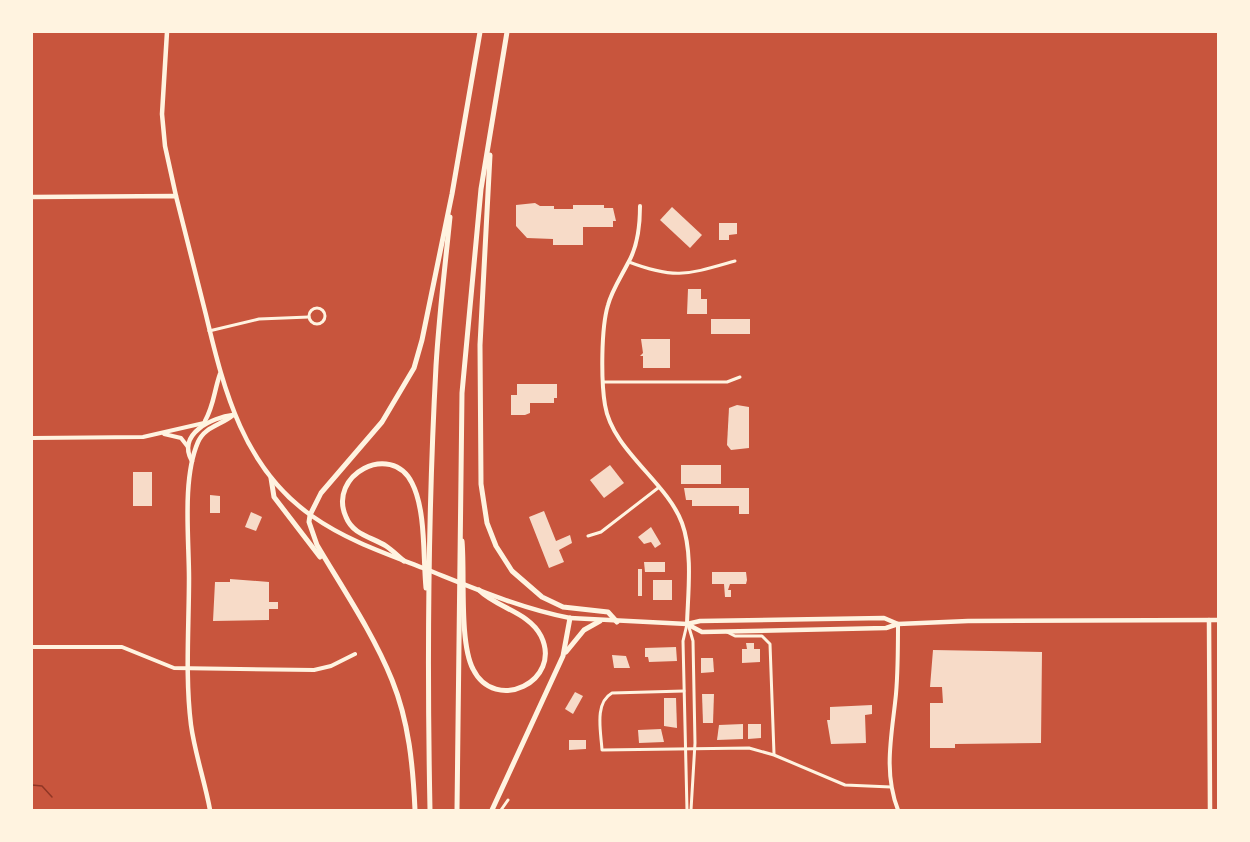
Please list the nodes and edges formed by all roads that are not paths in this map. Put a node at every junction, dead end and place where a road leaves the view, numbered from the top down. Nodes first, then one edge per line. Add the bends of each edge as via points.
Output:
1 (167, 32) edge
2 (480, 32) edge
3 (507, 32) edge
4 (492, 129) junction
5 (452, 194) junction
6 (176, 196) junction
7 (32, 197) edge
8 (640, 206) dead end
9 (735, 261) dead end
10 (629, 262) junction
11 (309, 317) junction
12 (209, 331) junction
13 (220, 374) junction
14 (740, 377) dead end
15 (604, 382) junction
16 (233, 415) junction
17 (204, 423) junction
18 (163, 434) junction
19 (32, 438) edge
20 (189, 449) junction
21 (192, 461) junction
22 (271, 478) junction
23 (658, 488) junction
24 (310, 515) junction
25 (459, 516) junction
26 (588, 536) dead end
27 (406, 562) junction
28 (327, 565) junction
29 (479, 590) junction
30 (429, 612) junction
31 (570, 618) junction
32 (1209, 620) junction
33 (1218, 620) edge
34 (600, 621) junction
35 (617, 622) junction
36 (687, 624) junction
37 (898, 624) junction
38 (725, 632) junction
39 (32, 647) edge
40 (355, 654) dead end
41 (563, 656) junction
42 (189, 669) junction
43 (684, 691) junction
44 (687, 748) junction
45 (695, 748) junction
46 (774, 754) junction
47 (891, 787) junction
48 (508, 800) dead end
49 (210, 810) edge
50 (416, 810) edge
51 (430, 810) edge
52 (458, 810) edge
53 (492, 810) edge
54 (501, 810) edge
55 (689, 810) edge
56 (898, 810) edge
57 (1210, 810) edge

1 - 6 main road via 162,118
2 - 5 highway
3 - 4 highway
4 - 25 highway via 467,317
4 - 35 highway via 480,345 479,442 484,513 502,557 523,582 552,602 573,609 608,612
5 - 24 highway via 414,368 382,422 330,480
5 - 30 highway via 436,364
6 - 7 main road
6 - 12 main road
8 - 10 street via 639,229
9 - 10 street via 671,275
10 - 15 street via 608,304
11 - 11 street via 318,324 324,322 326,315 317,308
11 - 12 street via 259,319
12 - 13 main road
13 - 16 main road
13 - 17 main road via 214,405
14 - 15 street via 728,382
15 - 23 street via 605,405 612,426
16 - 17 main road
16 - 21 main road via 203,434
16 - 22 main road
17 - 18 street
17 - 20 main road
18 - 19 street
18 - 20 street via 181,438
20 - 21 main road
21 - 42 main road
22 - 24 main road
22 - 28 highway via 274,497
23 - 26 street via 602,532
23 - 36 street via 674,507 684,529
24 - 27 main road via 346,537
24 - 28 highway via 311,530
25 - 29 highway via 472,668 493,688 522,688 540,671 544,658 542,638 527,621 495,604
25 - 52 highway
27 - 29 main road
27 - 30 highway via 387,546 355,530 346,517 342,504 345,486 365,466 398,468 415,489
28 - 50 highway via 393,681 410,747
29 - 31 main road
30 - 51 highway
31 - 34 main road
31 - 41 highway
32 - 33 main road
32 - 37 main road
32 - 57 main road
34 - 35 main road
34 - 41 highway via 584,630
35 - 36 main road
36 - 37 main road via 884,618
36 - 38 main road via 702,632
36 - 43 street via 683,641
36 - 45 street via 693,641
37 - 38 main road via 886,628
37 - 47 street via 889,750
38 - 46 street via 766,637 770,644
39 - 42 street via 122,647 167,666
40 - 42 street via 314,670
41 - 53 highway
42 - 49 main road via 191,725
43 - 44 street
43 - 44 street via 612,693 606,697 601,705 602,750
44 - 45 street
44 - 55 street
45 - 46 street via 749,748
45 - 55 street
46 - 47 street via 845,785
47 - 56 street
48 - 54 street

